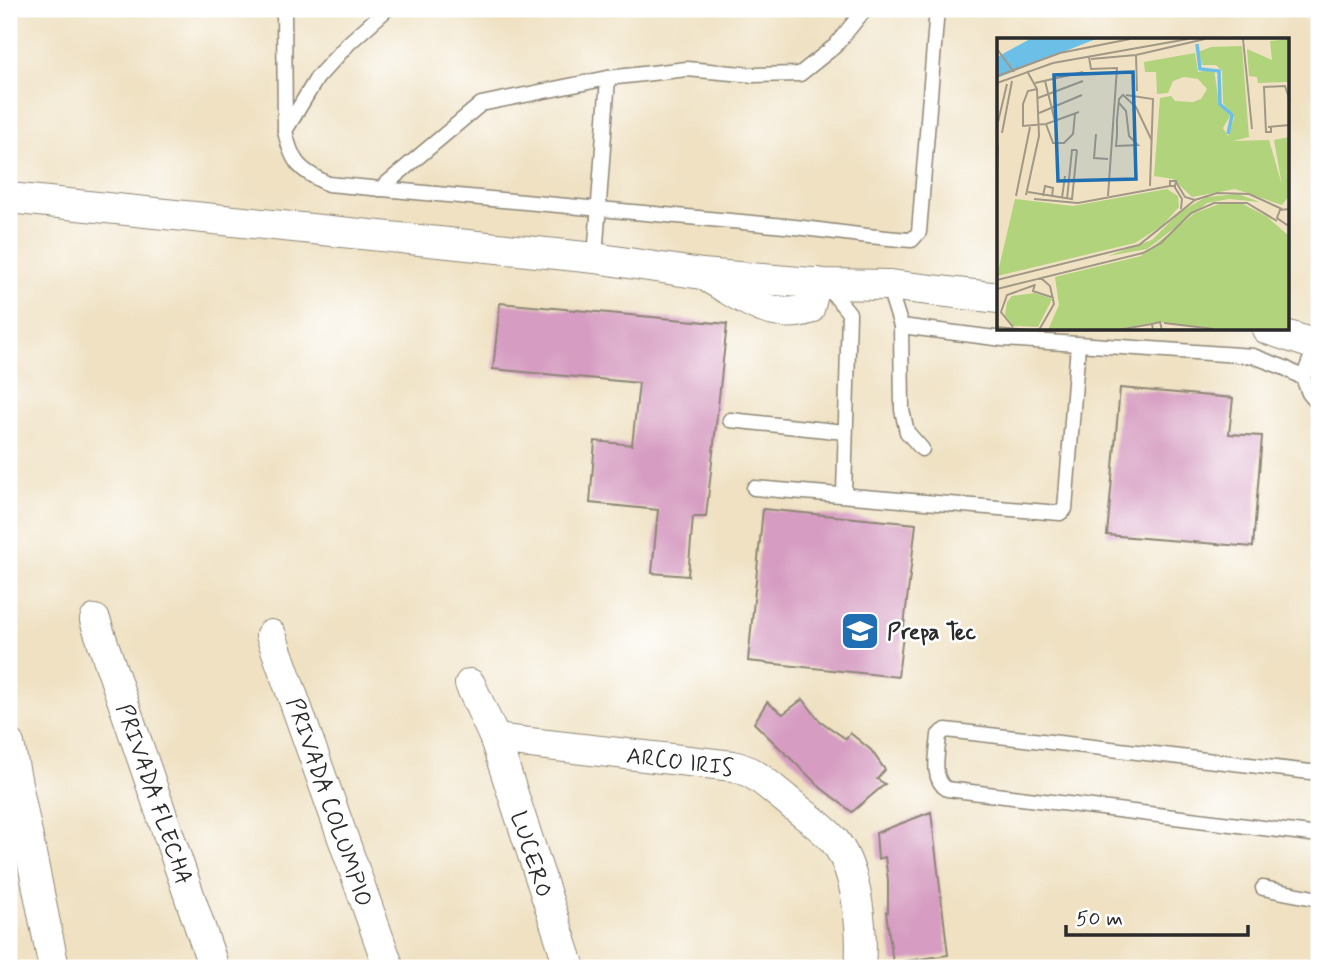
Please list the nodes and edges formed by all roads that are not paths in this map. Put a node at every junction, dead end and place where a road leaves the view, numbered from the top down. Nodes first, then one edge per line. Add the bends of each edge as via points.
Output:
1 (284, 9) edge
2 (387, 9) edge
3 (865, 9) edge
4 (937, 9) edge
5 (608, 78) junction
6 (285, 131) junction
7 (380, 190) junction
8 (9, 198) edge
9 (598, 211) junction
10 (595, 258) junction
11 (820, 283) junction
12 (882, 285) junction
13 (997, 298) edge
14 (849, 313) junction
15 (901, 326) junction
16 (1273, 331) edge
17 (1078, 345) junction
18 (1317, 346) edge
19 (1303, 378) junction
20 (1319, 405) edge
21 (730, 420) dead end
22 (845, 432) junction
23 (922, 449) dead end
24 (754, 488) dead end
25 (844, 494) junction
26 (95, 620) dead end
27 (271, 635) dead end
28 (470, 684) dead end
29 (495, 739) junction
30 (9, 744) edge
31 (1319, 773) edge
32 (1319, 835) edge
33 (1263, 888) dead end
34 (1319, 899) edge
35 (54, 968) edge
36 (214, 968) edge
37 (389, 968) edge
38 (570, 968) edge
39 (859, 968) edge

1 - 6 lane
2 - 6 lane via 317,78
3 - 5 lane via 835,46 800,74 687,69
4 - 9 lane via 919,232 914,240
5 - 7 lane via 481,104
5 - 9 lane
6 - 7 lane via 289,154 306,173 328,184
7 - 9 lane
8 - 10 street
9 - 10 lane
10 - 11 street via 702,274
11 - 12 street
11 - 14 lane
12 - 13 street
12 - 14 lane
12 - 15 lane
14 - 22 lane
15 - 17 lane
15 - 23 lane via 902,410 907,432
16 - 18 street
17 - 19 lane via 1253,356
17 - 25 lane via 1062,512
18 - 19 lane
19 - 20 lane
21 - 22 lane
22 - 25 lane
24 - 25 lane
26 - 36 street, PRIVADA FLECHA
27 - 37 street, PRIVADA COLUMPIO
28 - 29 street, LUCERO
29 - 38 street, LUCERO
29 - 39 street, ARCO IRIS via 733,766 755,773 839,849 858,911
30 - 35 street
31 - 32 lane via 946,730 939,735 936,775 947,789
33 - 34 lane

